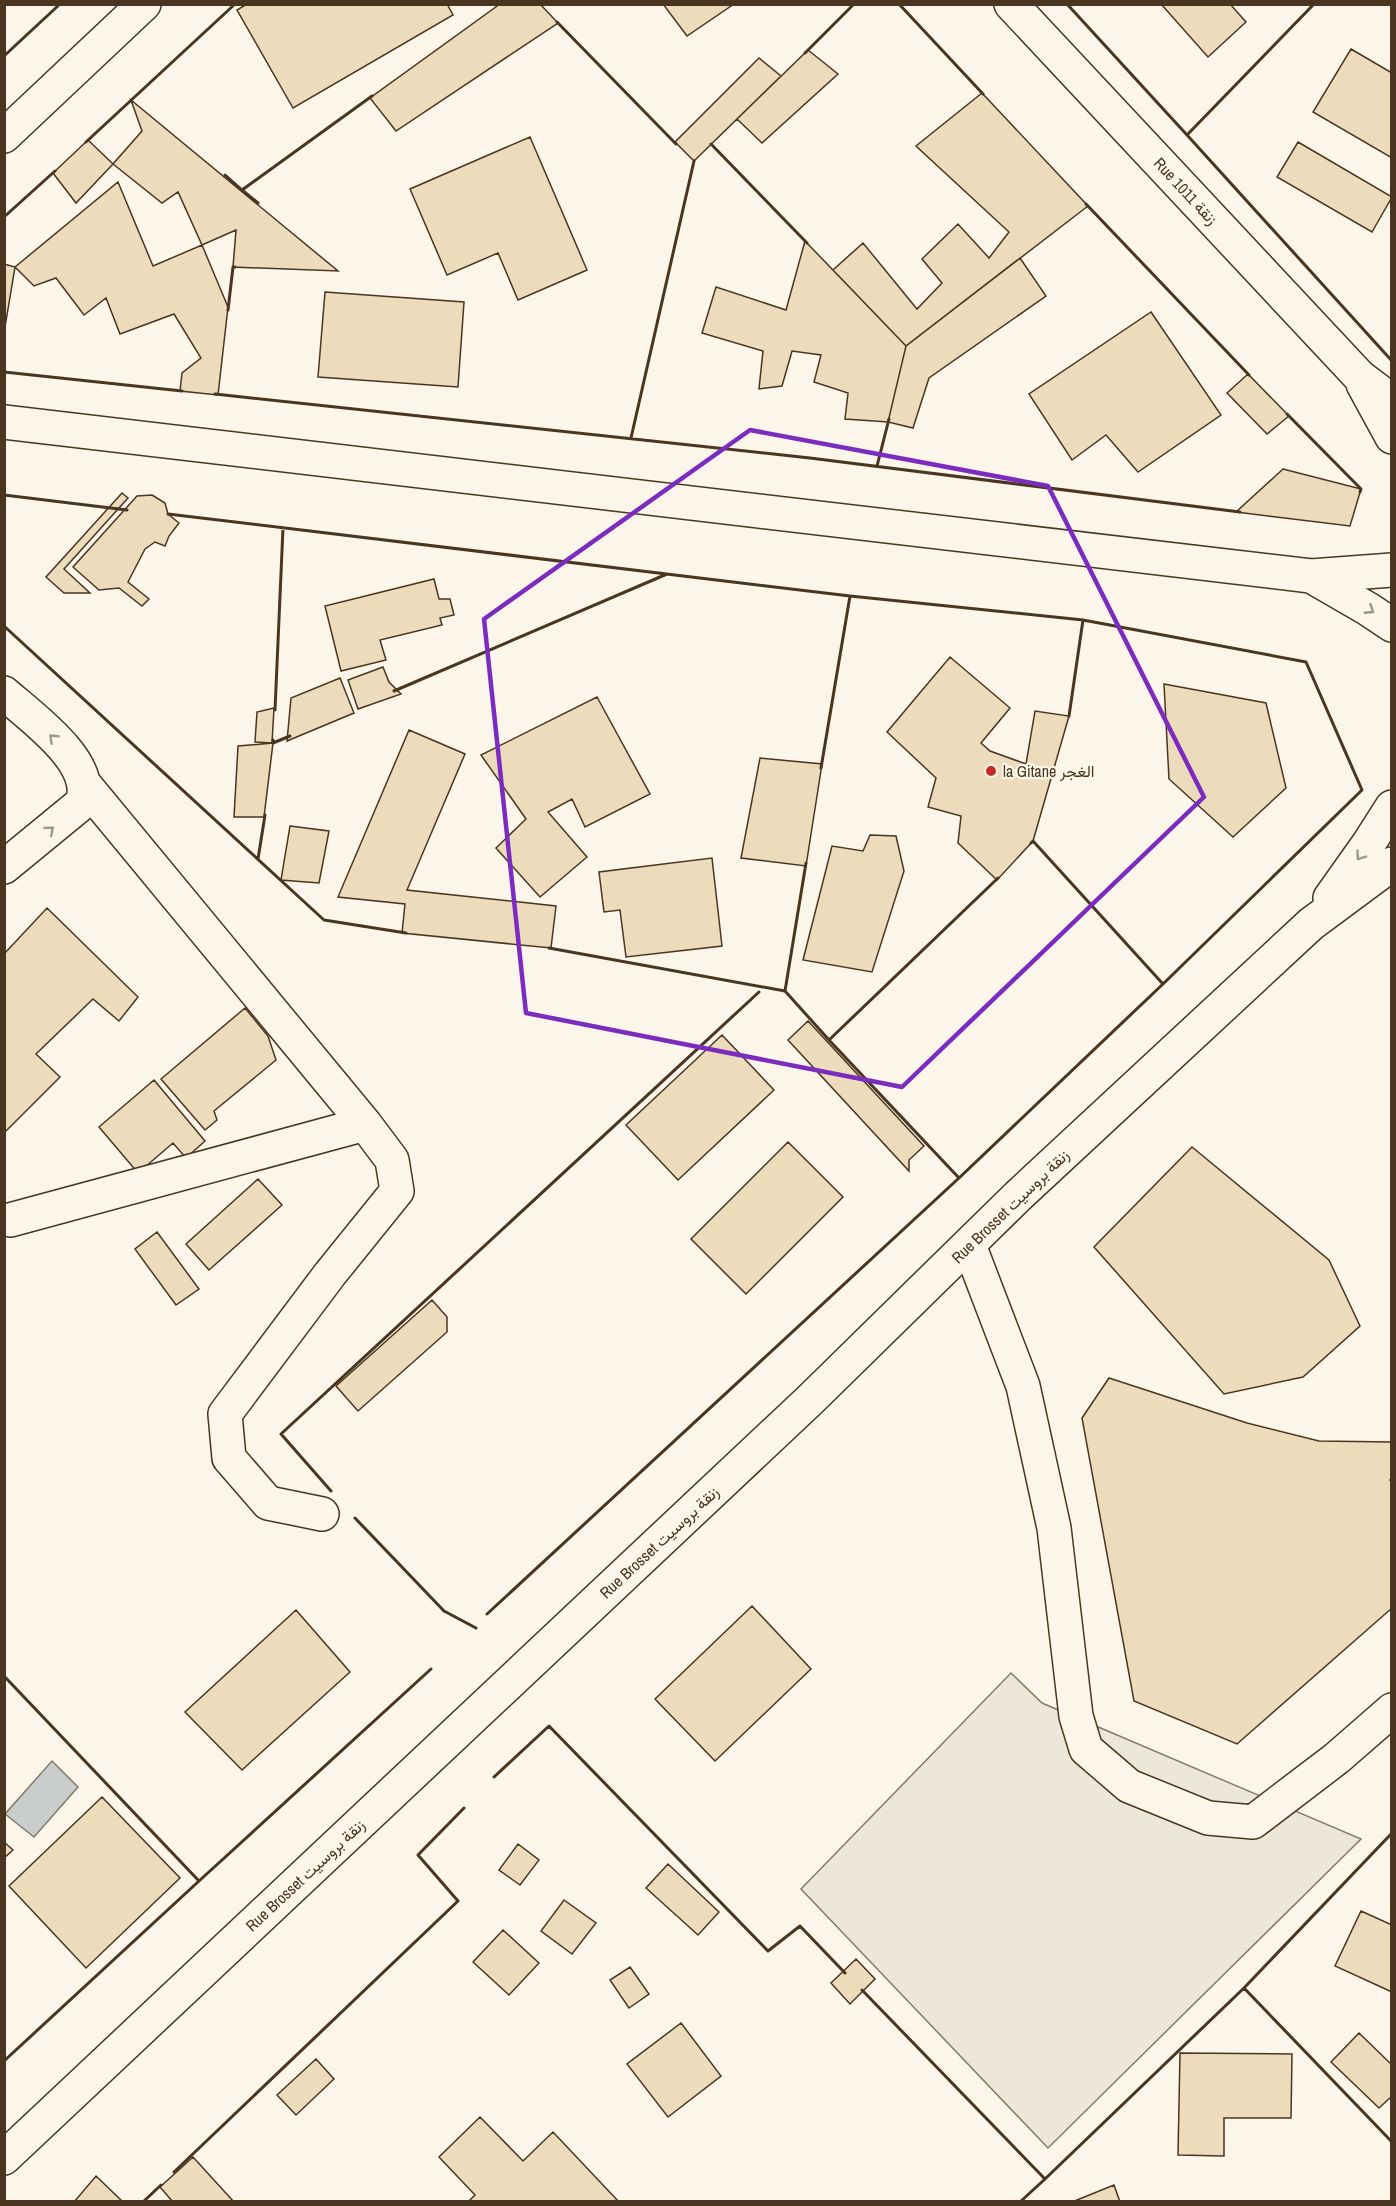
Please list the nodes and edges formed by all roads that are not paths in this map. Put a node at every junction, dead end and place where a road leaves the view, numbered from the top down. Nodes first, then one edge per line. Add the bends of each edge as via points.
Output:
1 (144, 4) edge
2 (1011, 4) edge
3 (4, 136) edge
4 (1360, 377) junction
5 (1392, 401) edge
6 (4, 422) edge
7 (1392, 437) edge
8 (1392, 570) edge
9 (1311, 576) junction
10 (1392, 625) edge
11 (4, 693) edge
12 (85, 785) junction
13 (1392, 807) edge
14 (1392, 864) edge
15 (4, 867) edge
16 (1311, 924) junction
17 (365, 1124) junction
18 (10, 1220) dead end
19 (969, 1245) junction
20 (322, 1514) dead end
21 (1392, 1710) edge
22 (4, 2158) edge

1 - 3 main road
2 - 4 main road, Rue 1011 زنقة
4 - 5 main road, Rue 1011 زنقة
4 - 7 main road, Rue 1011 زنقة
6 - 9 main road
8 - 9 main road
9 -> 10 main road
12 -> 11 main road via 80,768 67,751
15 -> 12 main road via 82,803
12 - 17 main road
13 -> 16 main road
14 - 16 main road
16 - 19 main road, Rue Brosset زنقة بروسيت
17 - 18 main road
17 - 20 main road via 392,1160 397,1191 225,1414 229,1458 268,1503
19 - 21 main road via 1023,1386 1054,1528 1076,1716 1086,1749 1129,1786 1208,1818 1253,1822
19 - 22 main road, Rue Brosset زنقة بروسيت via 803,1407

